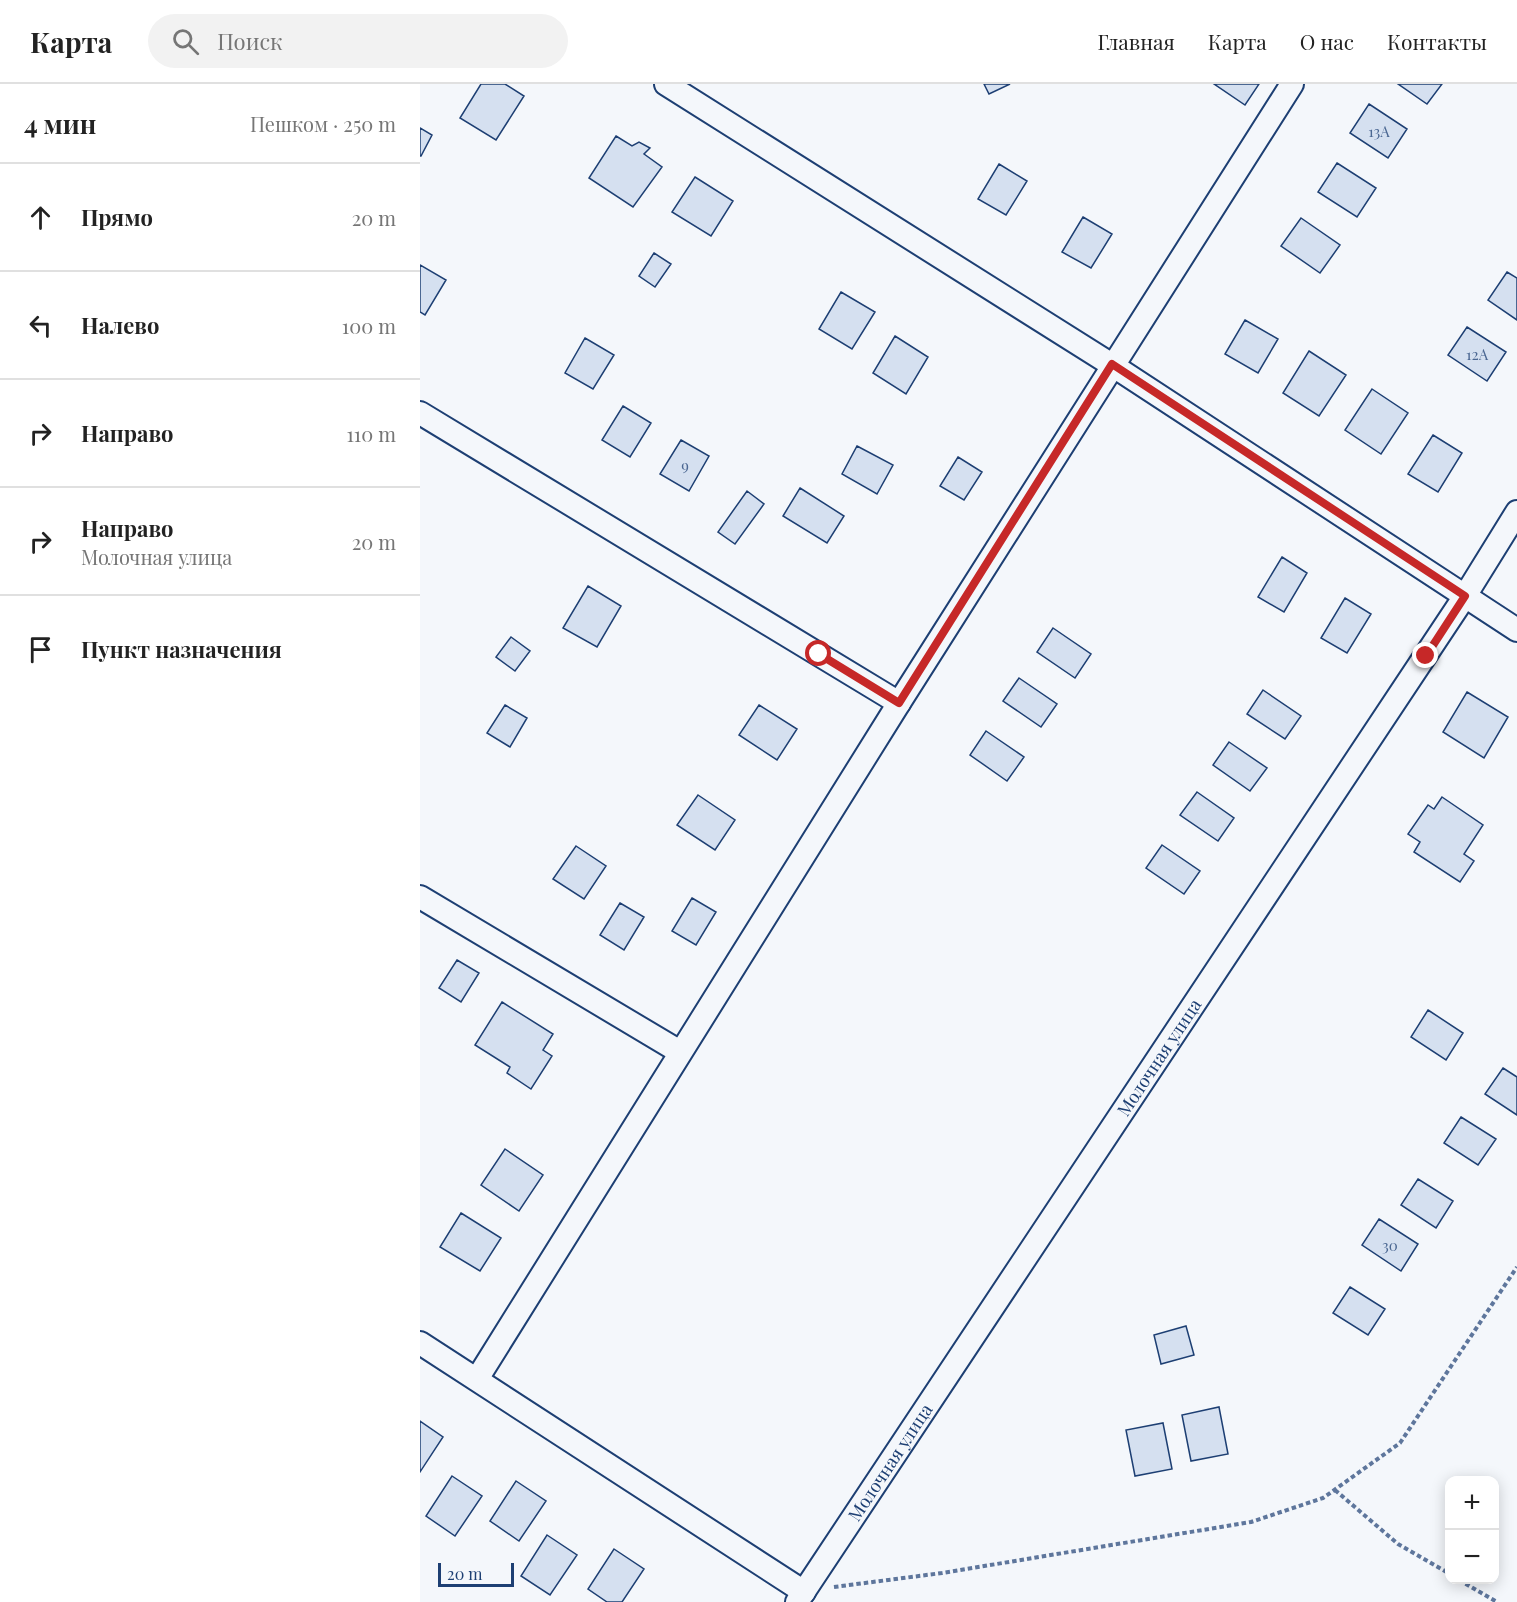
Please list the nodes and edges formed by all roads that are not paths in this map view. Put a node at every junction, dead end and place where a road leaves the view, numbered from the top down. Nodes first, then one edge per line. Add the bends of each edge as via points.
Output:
1 (666, 84) edge
2 (1292, 84) edge
3 (1112, 364) junction
4 (420, 413) edge
5 (1517, 512) edge
6 (1465, 596) junction
7 (1517, 630) edge
8 (899, 703) junction
9 (420, 897) edge
10 (680, 1052) junction
11 (420, 1342) edge
12 (477, 1379) junction
13 (800, 1597) edge

1 - 3 street
2 - 3 street
3 - 6 street
3 - 8 street
4 - 8 street
5 - 6 street, Молочная улица
6 - 7 street
6 - 13 street, Молочная улица
8 - 10 street
9 - 10 street
10 - 12 street
11 - 12 street
12 - 13 street

